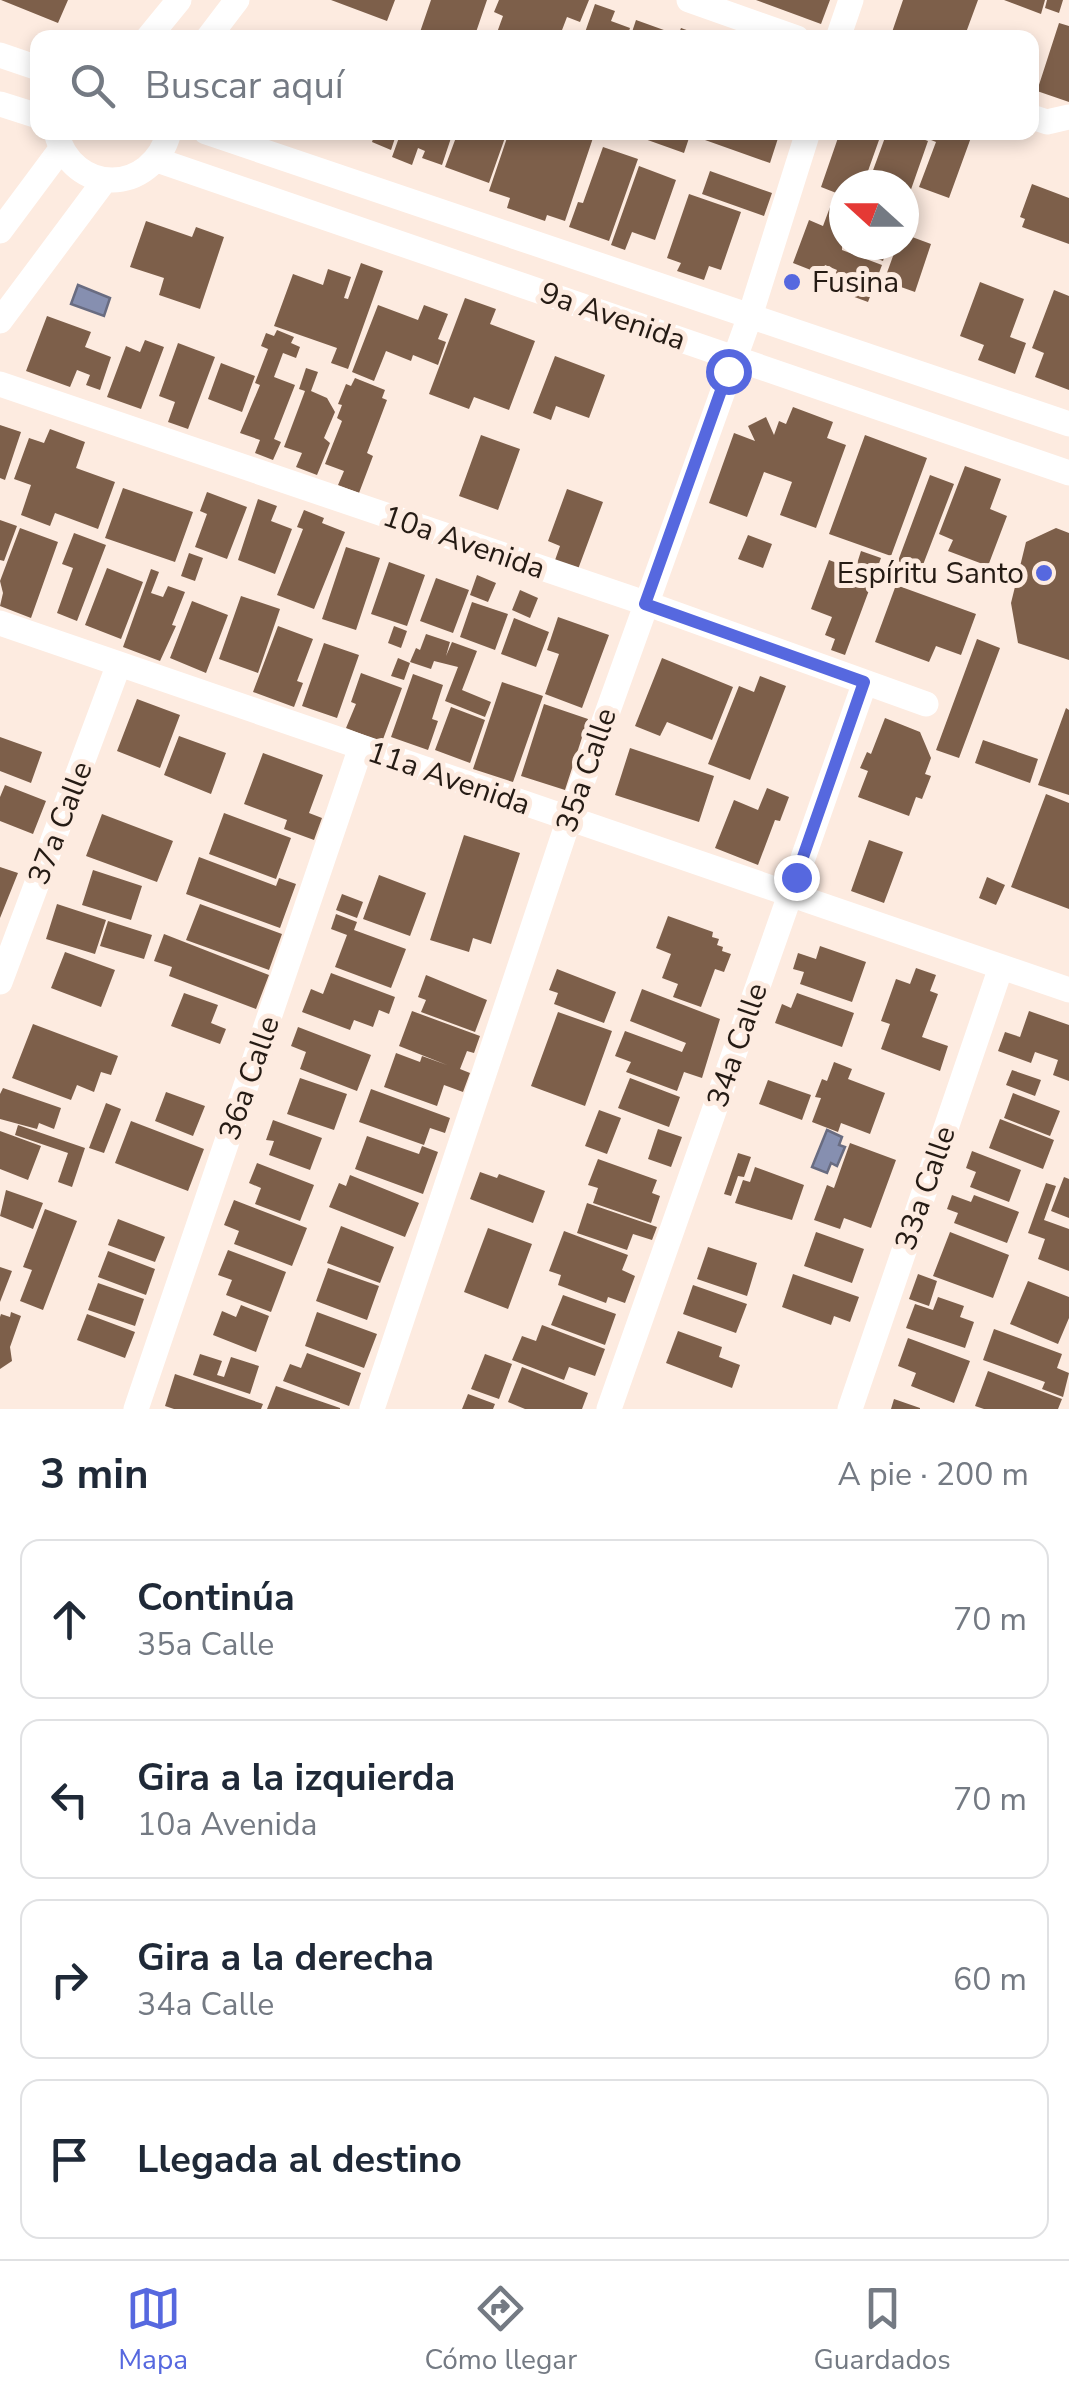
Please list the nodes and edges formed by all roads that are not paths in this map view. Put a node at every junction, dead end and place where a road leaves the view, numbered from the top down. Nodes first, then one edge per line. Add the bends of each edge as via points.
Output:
1 (179, 0) edge
2 (238, 0) edge
3 (689, 0) edge
4 (851, 0) edge
5 (155, 30) edge
6 (214, 30) edge
7 (773, 30) edge
8 (841, 30) edge
9 (0, 55) edge
10 (30, 65) edge
11 (0, 104) edge
12 (30, 113) edge
13 (1069, 117) edge
14 (1039, 119) edge
15 (166, 140) edge
16 (230, 140) edge
17 (805, 140) edge
18 (58, 141) edge
19 (157, 160) junction
20 (105, 180) junction
21 (454, 216) junction
22 (0, 231) edge
23 (438, 256) junction
24 (750, 316) junction
25 (0, 320) edge
26 (734, 357) junction
27 (0, 384) edge
28 (1024, 408) junction
29 (1069, 424) edge
30 (1010, 452) junction
31 (1069, 473) edge
32 (645, 604) junction
33 (0, 623) edge
34 (120, 664) junction
35 (864, 682) junction
36 (926, 704) dead end
37 (361, 748) junction
38 (569, 818) junction
39 (790, 894) junction
40 (1001, 967) junction
41 (0, 982) edge
42 (1069, 990) edge
43 (136, 1409) edge
44 (372, 1409) edge
45 (609, 1409) edge
46 (850, 1409) edge

1 - 5 street
2 - 6 street
3 - 7 street
4 - 8 street
9 - 10 street
11 - 12 street
13 - 14 street
15 - 19 street
16 - 21 street, 9a Avenida
17 - 24 street, 35a Calle
18 - 20 street via 72,164
18 - 22 street
19 - 20 street via 124,179
19 - 23 street, 9a Avenida
20 - 25 street
21 - 23 street
21 - 24 street, 9a Avenida
23 - 26 street, 9a Avenida
24 - 26 street, 35a Calle
24 - 28 street, 9a Avenida
26 - 30 street, 9a Avenida
26 - 32 street, 35a Calle
27 - 32 street, 10a Avenida
28 - 29 street, 9a Avenida
28 - 30 street
30 - 31 street, 9a Avenida
32 - 35 street, 10a Avenida
32 - 38 street, 35a Calle
33 - 34 street, 11a Avenida
34 - 37 street, 11a Avenida
34 - 41 street, 37a Calle
35 - 36 street, 10a Avenida
35 - 39 street, 34a Calle
37 - 38 street, 11a Avenida
37 - 43 street, 36a Calle
38 - 39 street, 11a Avenida
38 - 44 street, 35a Calle
39 - 40 street, 11a Avenida
39 - 45 street, 34a Calle
40 - 42 street, 11a Avenida
40 - 46 street, 33a Calle

